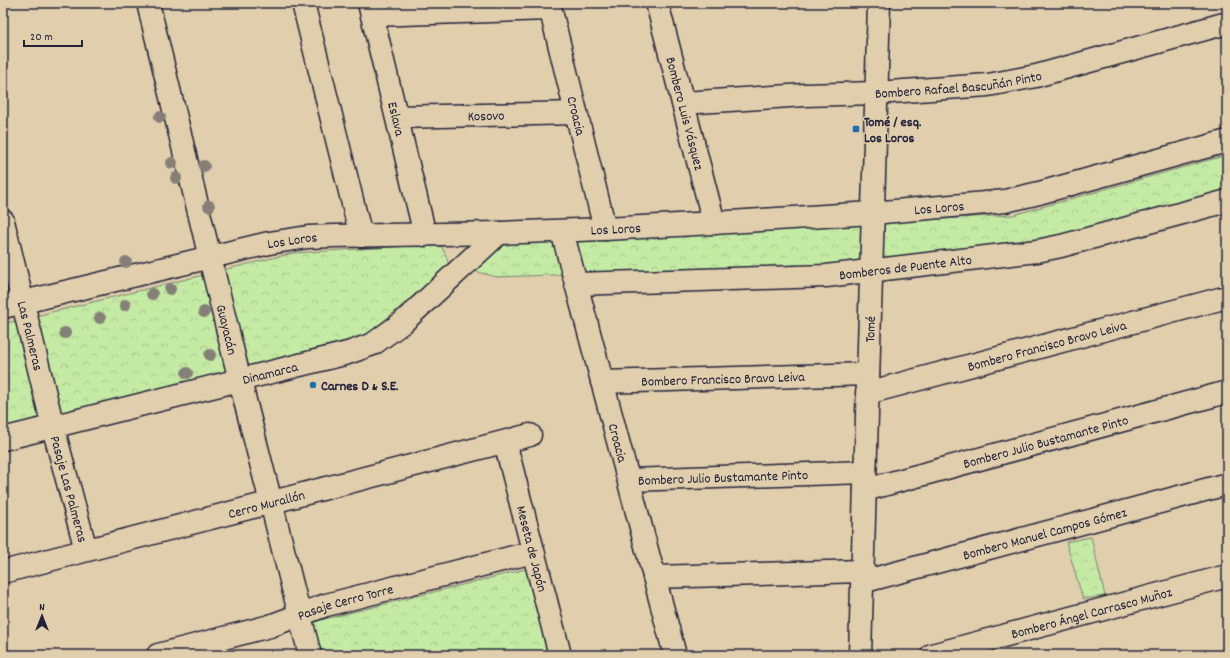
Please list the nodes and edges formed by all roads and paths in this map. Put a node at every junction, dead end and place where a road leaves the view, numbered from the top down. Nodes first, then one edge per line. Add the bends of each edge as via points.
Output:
1 (148, 3) edge
2 (303, 3) edge
3 (657, 3) edge
4 (879, 3) edge
5 (549, 6) edge
6 (370, 9) edge
7 (1227, 23) edge
8 (876, 93) junction
9 (683, 103) junction
10 (576, 113) junction
11 (397, 117) junction
12 (1227, 141) edge
13 (1227, 201) edge
14 (872, 213) junction
15 (714, 223) junction
16 (4, 227) edge
17 (604, 229) junction
18 (562, 231) junction
19 (499, 233) junction
20 (425, 235) junction
21 (361, 236) junction
22 (210, 257) junction
23 (871, 271) junction
24 (576, 284) junction
25 (1227, 297) edge
26 (13, 304) edge
27 (240, 381) junction
28 (602, 382) junction
29 (868, 383) junction
30 (1227, 392) edge
31 (53, 426) junction
32 (530, 435) dead end
33 (3, 439) edge
34 (505, 442) junction
35 (629, 480) junction
36 (865, 481) junction
37 (1227, 484) edge
38 (271, 502) junction
39 (86, 550) junction
40 (533, 552) junction
41 (3, 572) edge
42 (1227, 576) edge
43 (654, 577) junction
44 (862, 577) junction
45 (300, 615) junction
46 (158, 655) edge
47 (310, 655) edge
48 (560, 655) edge
49 (675, 655) edge
50 (860, 655) edge
51 (932, 655) edge

1 - 22 street, Guayacán
2 - 21 street
3 - 9 street, Bombero Luis Vásquez
4 - 8 street, Tomé
5 - 6 street
5 - 10 street, Croacia
6 - 11 street, Eslava
7 - 8 street, Bombero Rafael Bascuñán Pinto via 1022,79 968,87
8 - 9 street, Bombero Rafael Bascuñán Pinto
8 - 14 street, Tomé
9 - 15 street, Bombero Luis Vásquez
10 - 11 street, Kosovo
10 - 17 street, Croacia
11 - 20 street, Eslava
12 - 14 street, Los Loros via 1016,198
13 - 23 street, Bomberos de Puente Alto via 1037,251
14 - 15 street, Los Loros
14 - 23 street, Tomé
15 - 17 street, Los Loros
16 - 26 street, Las Palmeras
17 - 18 street, Los Loros
18 - 19 street, Los Loros
18 - 24 street, Croacia
19 - 20 street, Los Loros
19 - 27 street, Dinamarca via 402,323 372,344 348,353
20 - 21 street, Los Loros
21 - 22 street, Los Loros via 288,240
22 - 26 street, Los Loros
22 - 27 street, Guayacán
23 - 24 street, Bomberos de Puente Alto via 826,276
23 - 29 street, Tomé
24 - 28 street, Croacia
25 - 29 street, Bombero Francisco Bravo Leiva
26 - 31 street, Las Palmeras
27 - 31 street, Dinamarca
27 - 38 street, Guayacán
28 - 29 street, Bombero Francisco Bravo Leiva
28 - 35 street, Croacia
29 - 36 street, Tomé
30 - 36 street, Bombero Julio Bustamante Pinto
31 - 33 street, Dinamarca
31 - 39 street, Pasaje Las Palmeras
32 - 34 street, Cerro Murallón
34 - 38 street, Cerro Murallón
34 - 40 street, Meseta de Japón
35 - 36 street, Bombero Julio Bustamante Pinto
35 - 43 street, Croacia
36 - 44 street, Tomé
37 - 44 street, Bombero Manuel Campos Gómez
38 - 39 street, Cerro Murallón
38 - 45 street, Guayacán
39 - 41 street, Cerro Murallón
40 - 45 street, Pasaje Cerro Torre via 326,605
40 - 48 street, Meseta de Japón
42 - 51 street, Bombero Ángel Carrasco Muñoz
43 - 44 street, Bombero Manuel Campos Gómez
43 - 49 street, Croacia
44 - 50 street, Tomé
45 - 46 street, Pasaje Cerro Torre via 270,626
45 - 47 street, Guayacán

